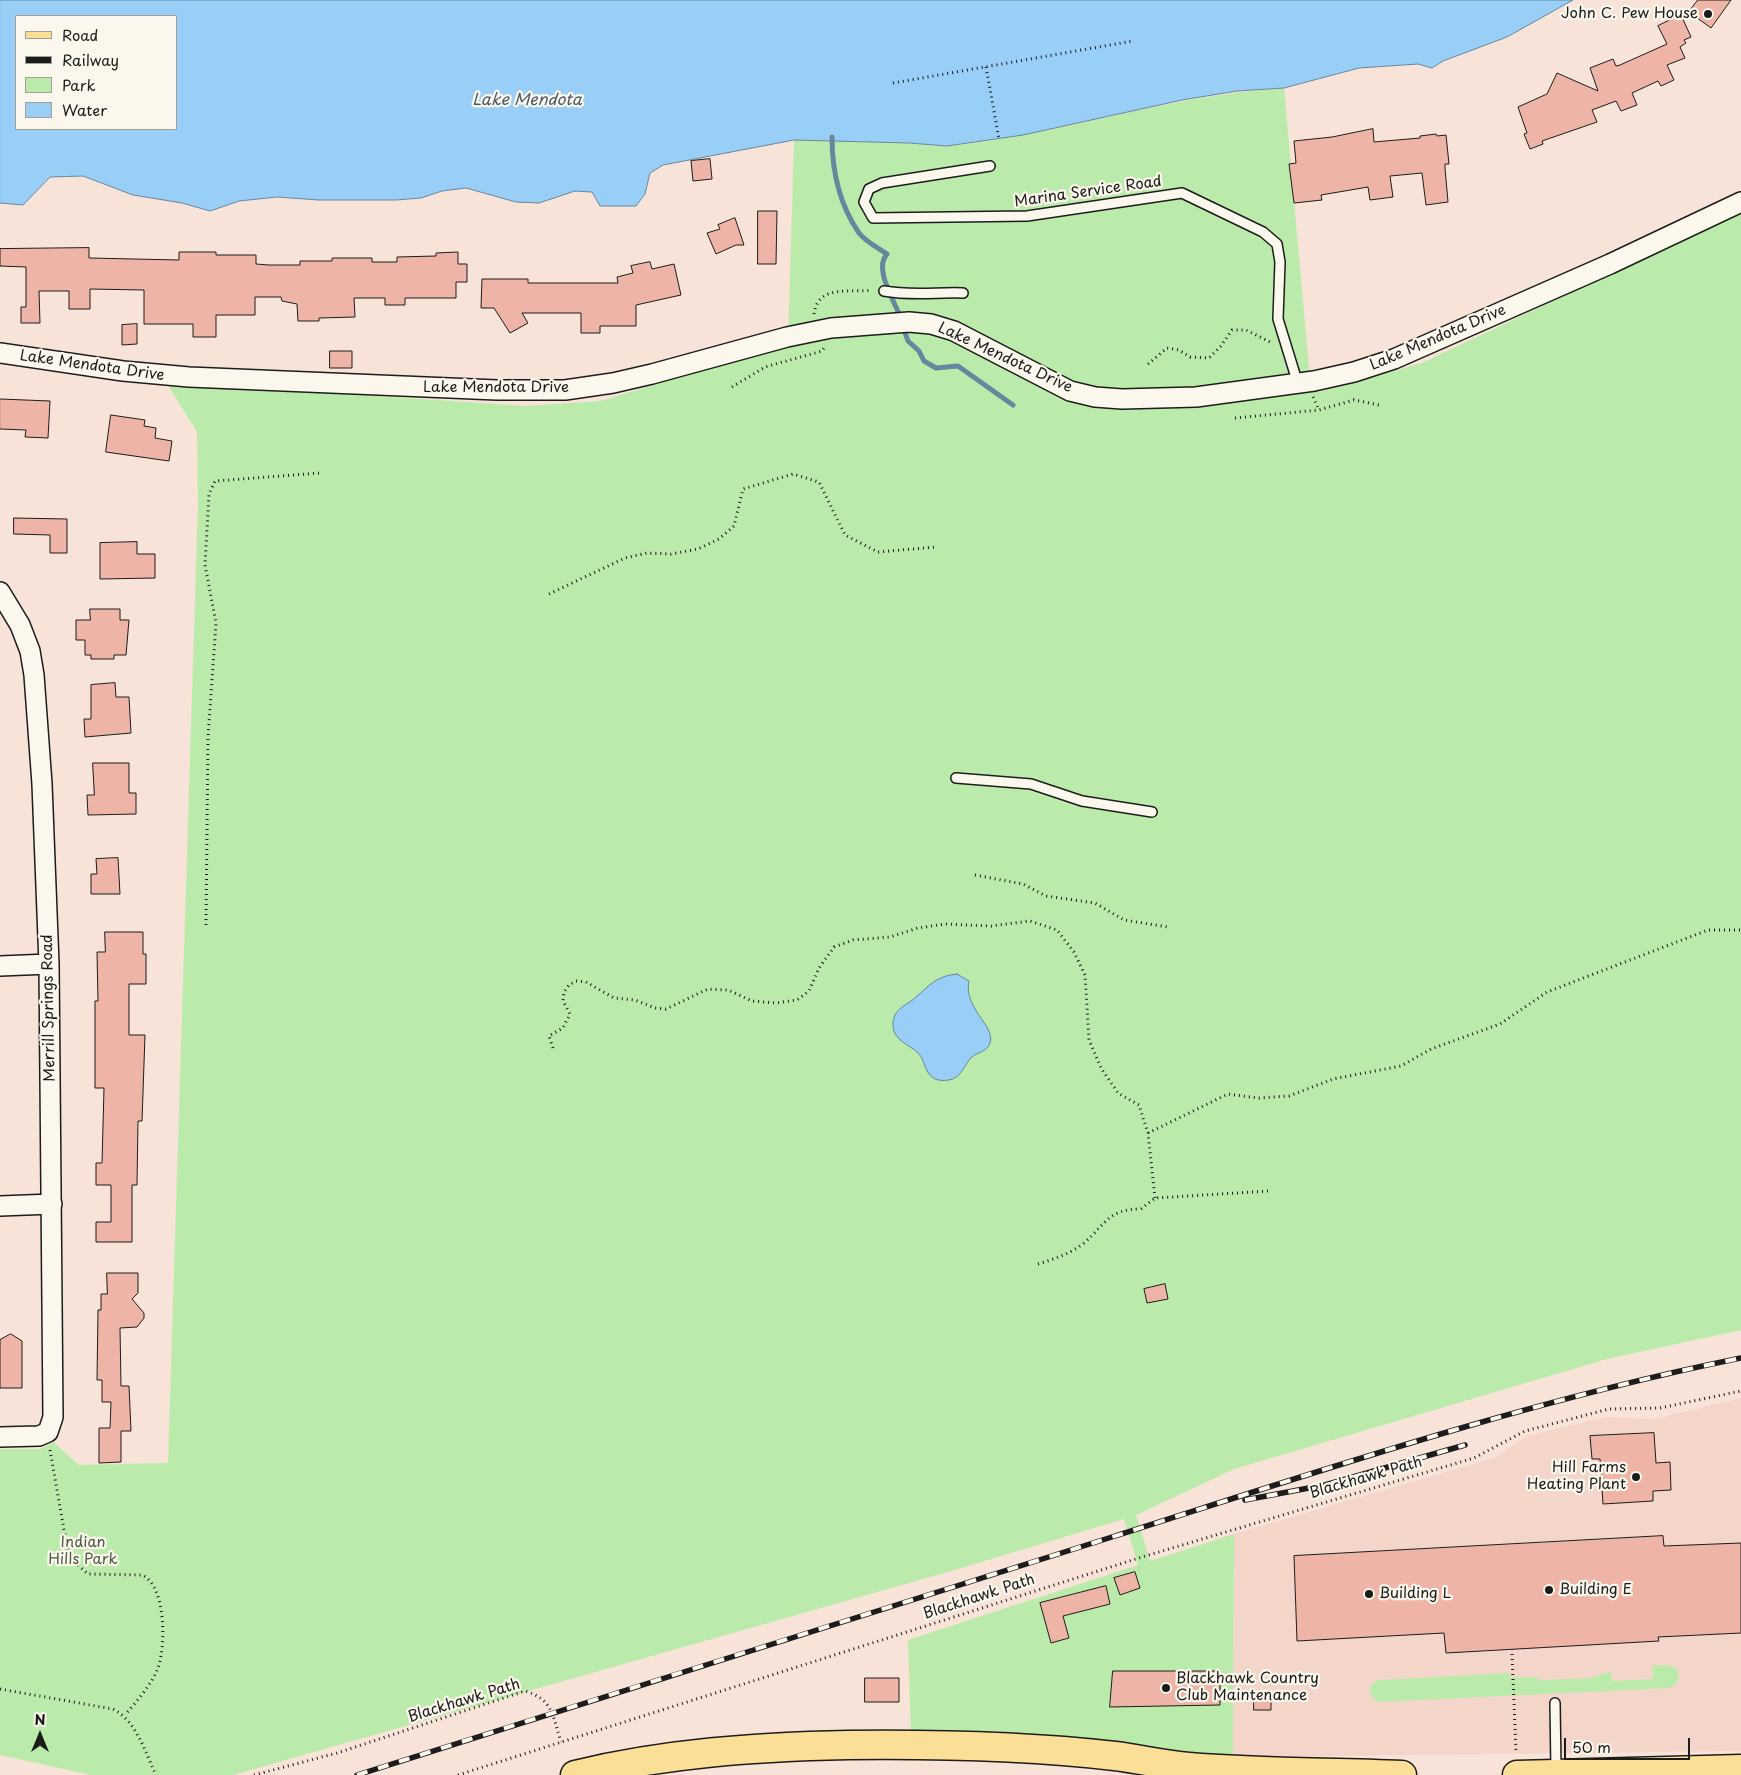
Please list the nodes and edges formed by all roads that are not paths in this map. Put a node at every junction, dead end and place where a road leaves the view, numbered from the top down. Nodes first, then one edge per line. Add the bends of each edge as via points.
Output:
1 (990, 166) dead end
2 (1741, 202) edge
3 (884, 291) dead end
4 (963, 293) dead end
5 (0, 353) edge
6 (1298, 384) junction
7 (0, 592) edge
8 (956, 778) dead end
9 (1152, 812) dead end
10 (49, 964) junction
11 (0, 966) edge
12 (52, 1204) junction
13 (0, 1206) edge
14 (0, 1436) edge
15 (1555, 1703) dead end
16 (1517, 1763) edge
17 (1741, 1769) edge
18 (1556, 1774) junction
19 (576, 1775) edge
20 (1402, 1775) edge

1 - 6 lane, Marina Service Road via 882,183 869,189 864,202 872,218 1027,216 1182,193 1263,232 1277,244 1280,262 1278,319
2 - 6 street, Lake Mendota Drive via 1394,359
3 - 4 lane
5 - 6 street, Lake Mendota Drive via 189,378 477,390 565,390 652,374 831,328 900,323 931,324 954,331 1070,391 1095,397 1196,397
7 - 10 street, Merrill Springs Road via 20,625 30,651 34,675
8 - 9 lane via 1031,784 1082,801
10 - 11 street
10 - 12 street, Merrill Springs Road
12 - 13 street
12 - 14 street, Merrill Springs Road via 53,1417 46,1432 39,1436
15 - 18 lane
16 - 18 main road
17 - 18 main road
19 - 20 main road via 700,1752 903,1744 1059,1751 1226,1770

